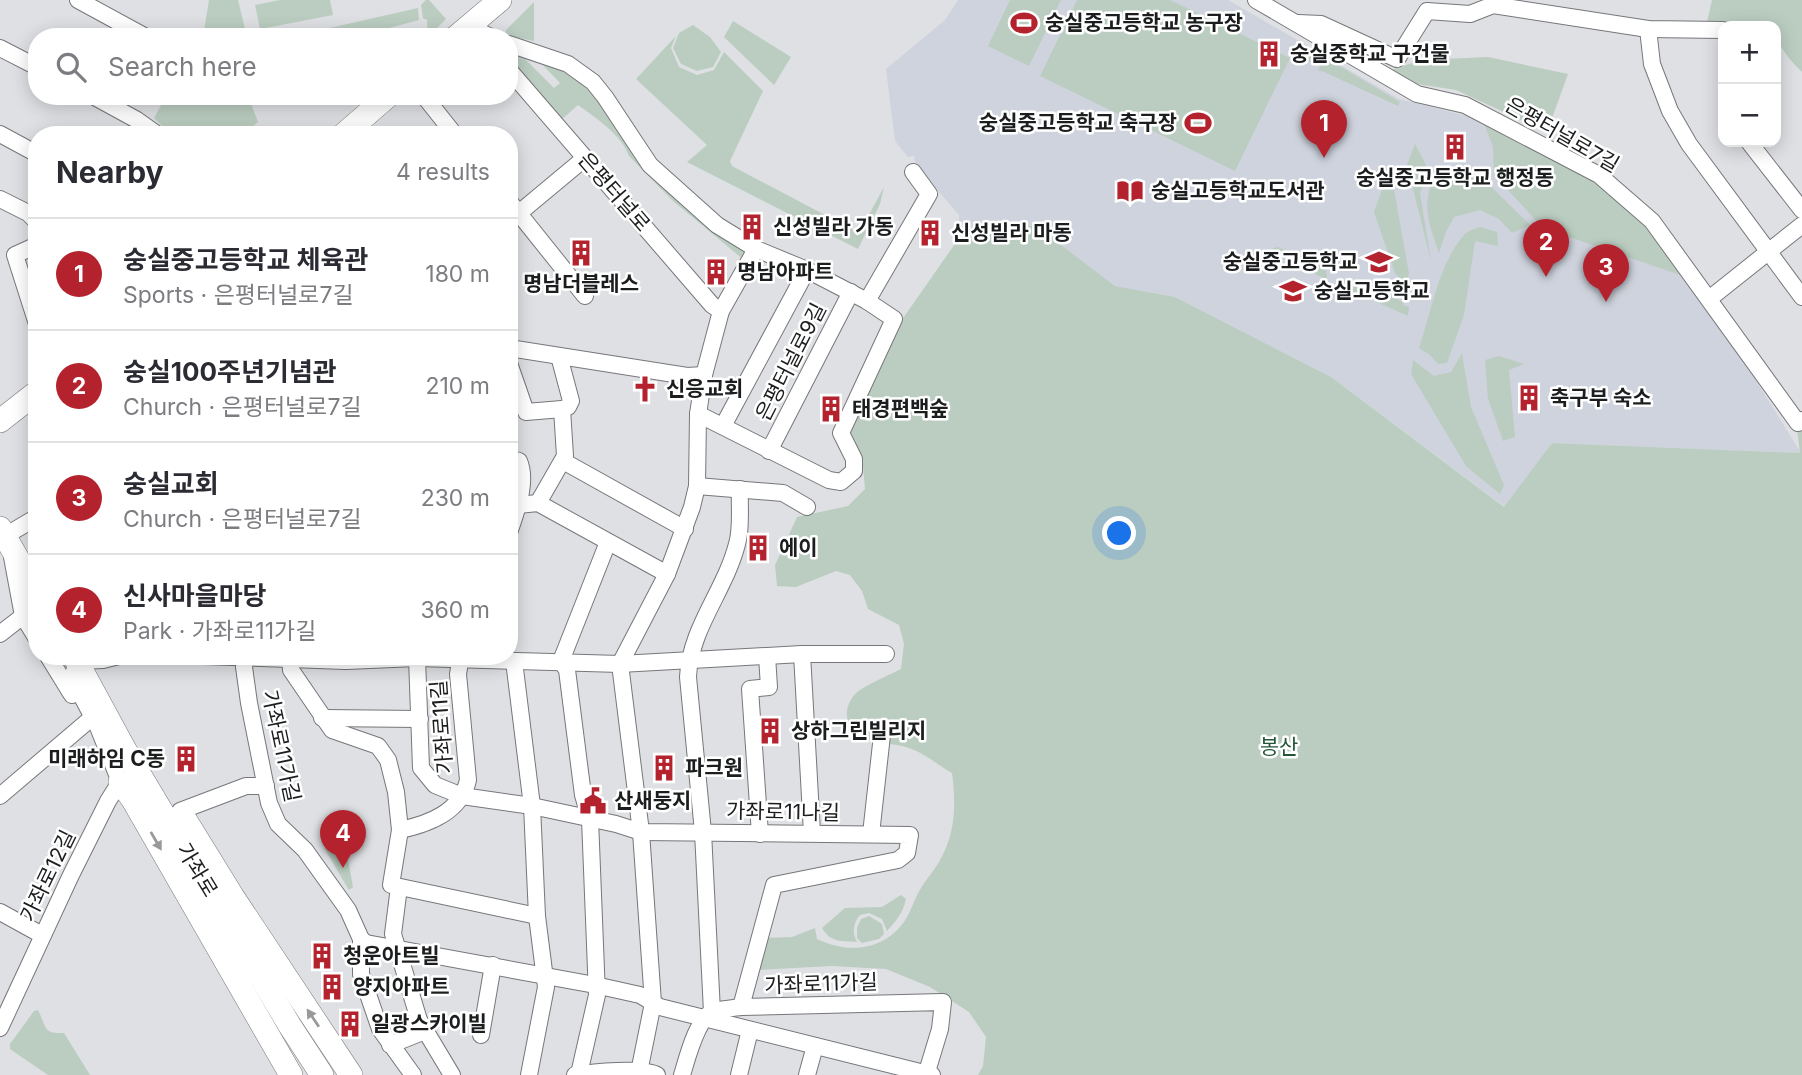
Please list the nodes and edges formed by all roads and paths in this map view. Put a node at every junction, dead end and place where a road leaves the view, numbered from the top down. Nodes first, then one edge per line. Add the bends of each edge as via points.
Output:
1 (78, 0) edge
2 (499, 0) edge
3 (1256, 0) edge
4 (1508, 3) edge
5 (1468, 7) edge
6 (1297, 23) junction
7 (129, 28) edge
8 (472, 28) edge
9 (1648, 29) junction
10 (1718, 30) edge
11 (518, 47) edge
12 (0, 48) edge
13 (28, 62) edge
14 (518, 81) edge
15 (110, 105) edge
16 (378, 105) edge
17 (431, 105) edge
18 (145, 126) edge
19 (355, 126) edge
20 (448, 126) edge
21 (0, 134) edge
22 (1753, 147) edge
23 (28, 149) edge
24 (585, 158) junction
25 (913, 172) dead end
26 (0, 198) edge
27 (518, 204) edge
28 (1802, 210) edge
29 (518, 212) edge
30 (28, 213) edge
31 (1802, 225) edge
32 (28, 249) edge
33 (756, 249) junction
34 (1770, 251) junction
35 (807, 270) junction
36 (850, 292) junction
37 (28, 296) edge
38 (585, 296) dead end
39 (1802, 297) edge
40 (1709, 299) junction
41 (867, 301) junction
42 (721, 311) junction
43 (518, 349) edge
44 (559, 356) junction
45 (704, 375) junction
46 (518, 389) edge
47 (28, 399) edge
48 (565, 408) junction
49 (698, 414) junction
50 (1802, 420) edge
51 (0, 421) edge
52 (723, 426) junction
53 (769, 451) junction
54 (518, 461) edge
55 (562, 461) junction
56 (697, 486) junction
57 (518, 489) edge
58 (740, 489) junction
59 (538, 503) junction
60 (518, 504) edge
61 (807, 507) dead end
62 (28, 522) edge
63 (685, 529) junction
64 (5, 536) edge
65 (608, 542) junction
66 (667, 574) junction
67 (28, 576) edge
68 (23, 616) junction
69 (28, 624) edge
70 (0, 634) edge
71 (802, 654) junction
72 (886, 654) dead end
73 (767, 656) junction
74 (689, 660) junction
75 (518, 661) edge
76 (561, 661) junction
77 (620, 664) junction
78 (54, 665) edge
79 (78, 665) edge
80 (246, 665) edge
81 (291, 665) edge
82 (417, 665) edge
83 (459, 665) edge
84 (514, 665) edge
85 (322, 718) junction
86 (420, 719) junction
87 (88, 721) junction
88 (882, 735) dead end
89 (129, 777) junction
90 (266, 786) junction
91 (0, 796) edge
92 (462, 796) junction
93 (532, 806) junction
94 (180, 811) junction
95 (590, 819) junction
96 (400, 830) junction
97 (641, 832) junction
98 (703, 832) junction
99 (812, 833) junction
100 (760, 834) junction
101 (871, 834) junction
102 (910, 835) joint
103 (395, 886) junction
104 (0, 912) edge
105 (537, 916) junction
106 (42, 935) junction
107 (361, 939) junction
108 (398, 947) junction
109 (493, 965) junction
110 (544, 975) junction
111 (595, 985) junction
112 (653, 1003) junction
113 (741, 1007) junction
114 (708, 1015) junction
115 (0, 1028) edge
116 (750, 1030) junction
117 (425, 1031) junction
118 (481, 1035) dead end
119 (390, 1045) junction
120 (815, 1046) junction
121 (870, 1068) edge
122 (639, 1072) junction
123 (577, 1074) edge
124 (928, 1074) edge
125 (291, 1075) edge
126 (322, 1075) edge
127 (351, 1075) edge
128 (414, 1075) edge
129 (452, 1075) edge
130 (529, 1075) edge
131 (657, 1075) edge
132 (682, 1075) edge
133 (739, 1075) edge
134 (807, 1075) edge

1 - 7 street
2 - 8 main road
3 - 6 street, 은평터널로7길
4 - 5 street
4 - 9 street
5 - 6 street via 1427,11 1397,59 1321,24
6 - 40 street, 은평터널로7길 via 1417,94 1465,105 1599,175 1652,221
9 - 10 street
9 - 34 street via 1651,64 1670,111 1689,144
11 - 33 street, 은평터널로9길 via 580,71 605,97 650,165 718,225
12 - 13 street
14 - 24 street, 은평터널로
15 - 18 street
16 - 19 main road
17 - 20 street
21 - 23 street
22 - 28 street
24 - 27 street
24 - 42 street, 은평터널로
25 - 41 street via 929,194
26 - 30 street
29 - 38 street
31 - 34 street
32 - 37 street via 15,255
33 - 35 street, 은평터널로9길
33 - 42 street
34 - 39 street
34 - 40 street
35 - 36 street, 은평터널로9길
35 - 52 street, 은평터널로9길
36 - 41 street, 은평터널로9길
36 - 53 street, 은평터널로9길
40 - 50 street, 은평터널로7길 via 1798,423
41 - 53 street, 은평터널로9길 via 894,319 841,433 854,458 854,471 841,482 829,480
42 - 45 street
43 - 44 street
44 - 45 street
44 - 48 street via 571,401
45 - 49 street
46 - 48 street via 526,412
47 - 51 main road
48 - 55 street
49 - 52 street
49 - 56 street
52 - 53 street
54 - 57 street via 523,470
55 - 59 street
55 - 63 street
56 - 58 street
56 - 63 street
58 - 61 street via 783,493
58 - 74 street via 738,542
59 - 60 street
59 - 65 street
62 - 64 street
63 - 66 street
64 - 67 main road
64 - 68 street
65 - 66 street
65 - 76 street
66 - 77 street
68 - 69 street
68 - 70 street
71 - 72 street, 가좌로11길
71 - 73 street, 가좌로11길
71 - 99 street
73 - 74 street, 가좌로11길
73 - 100 street via 769,687 750,688
74 - 77 street, 가좌로11길
74 - 98 street
75 - 76 street, 가좌로11길
76 - 77 street, 가좌로11길
76 - 95 street via 567,670
77 - 97 street
78 - 87 street
79 - 89 main road, 가좌로
80 - 90 street, 가좌로11가길
81 - 85 street
82 - 86 street, 가좌로11길
83 - 92 street, 가좌로11길 via 468,780
84 - 93 street
85 - 86 street
85 - 96 street via 332,730 378,746 388,760
86 - 92 street, 가좌로11길 via 421,768 435,785
87 - 89 street via 112,772
87 - 91 street
88 - 101 street
89 - 94 main road
89 - 106 street, 가좌로12길 via 101,815
89 -> 125 main road via 133,800
89 - 126 main road, 가좌로
90 - 94 street via 246,786
90 - 107 street, 가좌로11가길 via 278,824 305,850 348,910
92 - 93 street, 가좌로11나길
92 - 96 street via 441,817
93 - 95 street, 가좌로11나길
93 - 105 street
127 -> 94 main road
95 - 97 street, 가좌로11나길
95 - 111 street
96 - 103 street
97 - 98 street, 가좌로11나길
97 - 112 street
98 - 100 street, 가좌로11나길
98 - 114 street
99 - 100 street, 가좌로11나길
99 - 101 street, 가좌로11나길
101 - 102 street, 가좌로11나길
102 - 113 street, 가좌로11가길 via 907,853 898,860 774,885
103 - 105 street
103 - 108 street via 393,934
104 - 106 street
105 - 110 street
106 - 115 street, 가좌로12길
107 - 108 street, 가좌로11가길
107 - 119 street, 가좌로11가길 via 361,974
108 - 109 street, 가좌로11가길
108 - 117 street
109 - 110 street, 가좌로11가길
109 - 118 street
110 - 111 street, 가좌로11가길
110 - 130 street via 546,987
111 - 112 street, 가좌로11가길 via 640,995
111 - 123 street via 597,995
112 - 114 street, 가좌로11가길
112 - 122 street
113 - 114 street
113 - 124 street, 가좌로11가길 via 943,1002
114 - 116 street, 가좌로11가길
114 - 132 street
116 - 120 street, 가좌로11가길
116 - 133 street
117 - 119 street
117 - 129 street
119 - 128 street, 가좌로11가길
120 - 121 street, 가좌로11가길
120 - 134 street
121 - 124 street, 가좌로11가길
122 - 123 street
122 - 131 street

